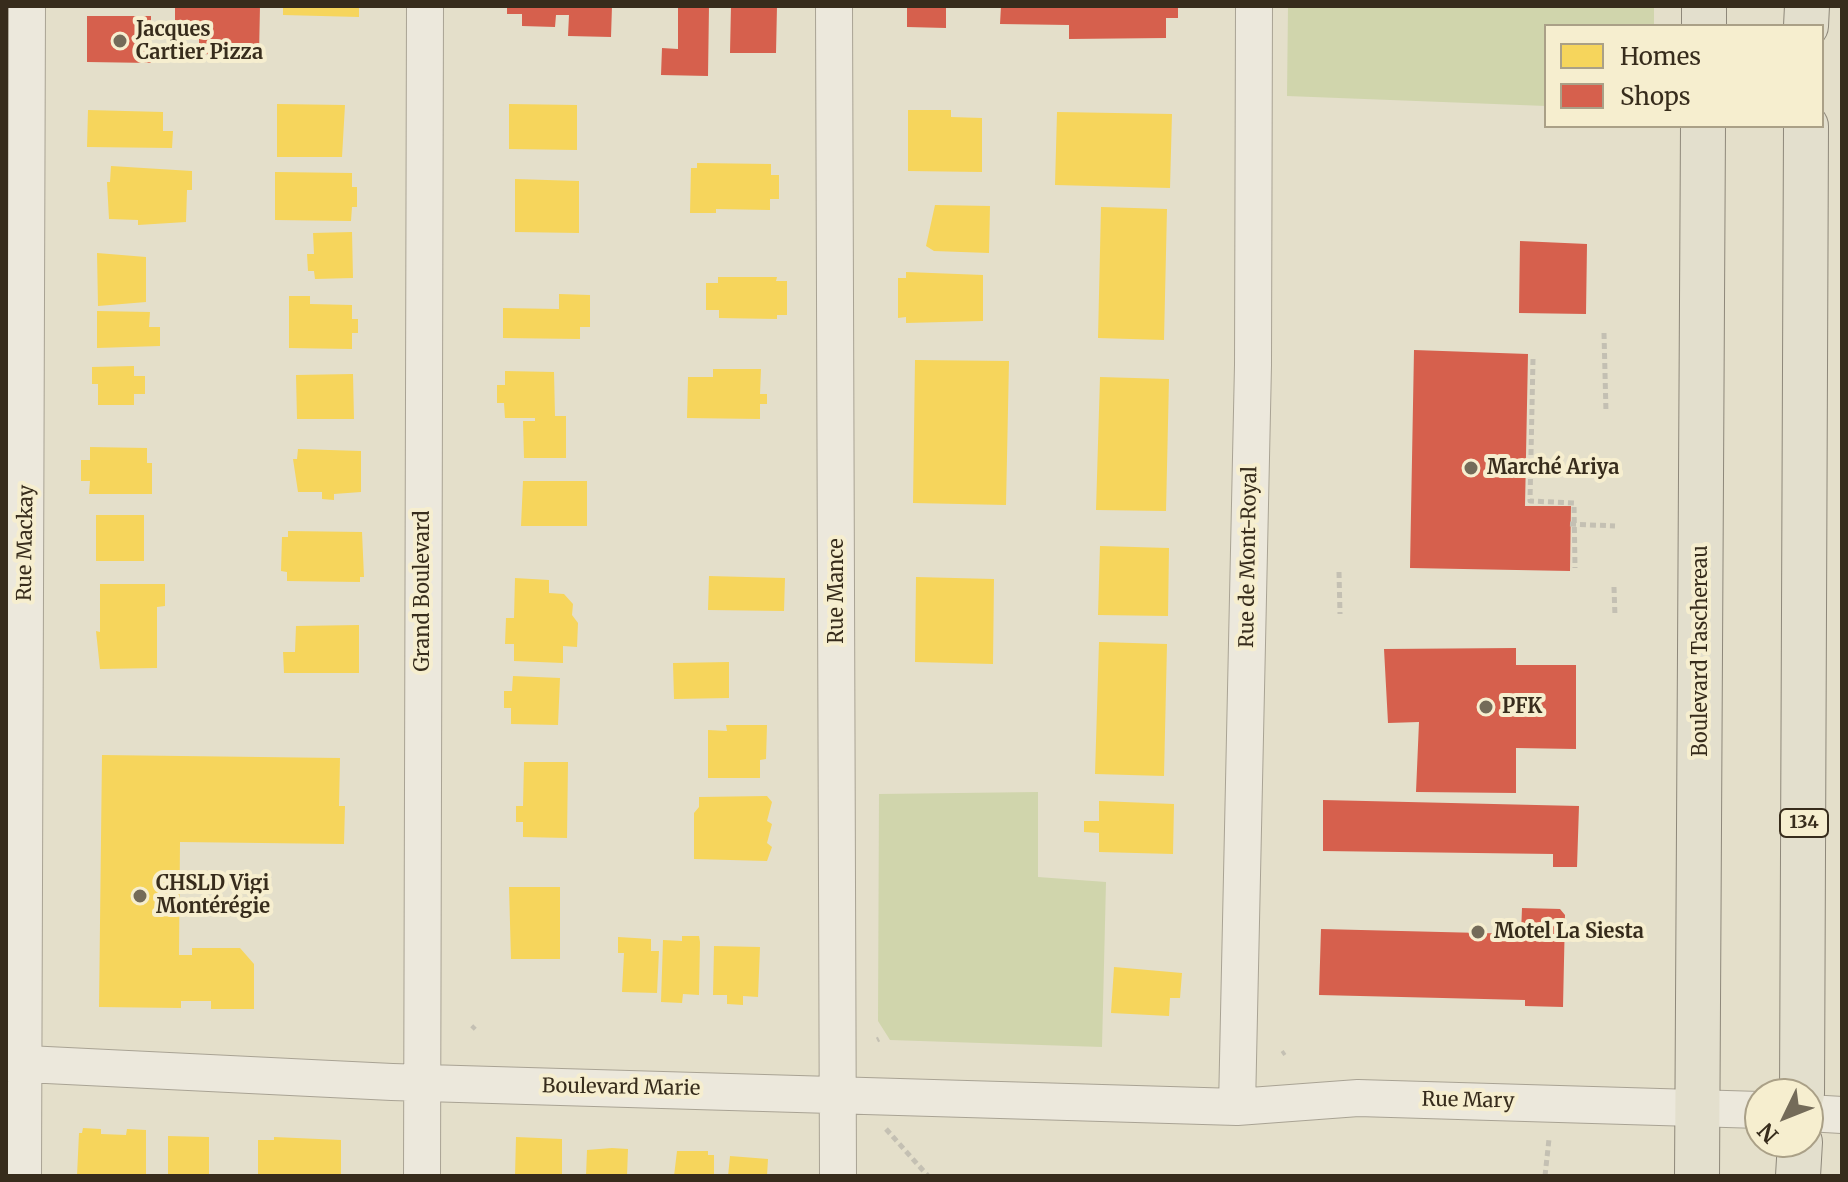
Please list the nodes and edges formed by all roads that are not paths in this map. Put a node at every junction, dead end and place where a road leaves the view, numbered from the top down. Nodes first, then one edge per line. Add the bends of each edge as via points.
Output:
1 (27, 6) edge
2 (425, 6) edge
3 (834, 6) edge
4 (1254, 6) edge
5 (1703, 128) edge
6 (1806, 128) edge
7 (15, 1064) edge
8 (1802, 1078) edge
9 (422, 1083) junction
10 (839, 1093) junction
11 (1237, 1107) junction
12 (1699, 1108) junction
13 (1744, 1109) edge
14 (23, 1176) edge
15 (422, 1176) edge
16 (838, 1176) edge
17 (1697, 1176) edge

1 - 7 street, Rue Mackay
2 - 9 street, Grand Boulevard
3 - 10 street, Rue Mance
4 - 11 street, Rue de Mont-Royal via 1253,365
5 - 12 main road, Boulevard Taschereau
6 - 8 main road, 134
7 - 9 street, Boulevard Marie
7 - 14 street, Rue Mackay
9 - 10 street, Boulevard Marie
9 - 15 street, Grand Boulevard
10 - 11 street, Boulevard Marie
10 - 16 street, Rue Mance
11 - 12 street, Rue Mary via 1358,1098
12 - 13 street, Rue Mary
12 - 17 main road, Boulevard Taschereau

